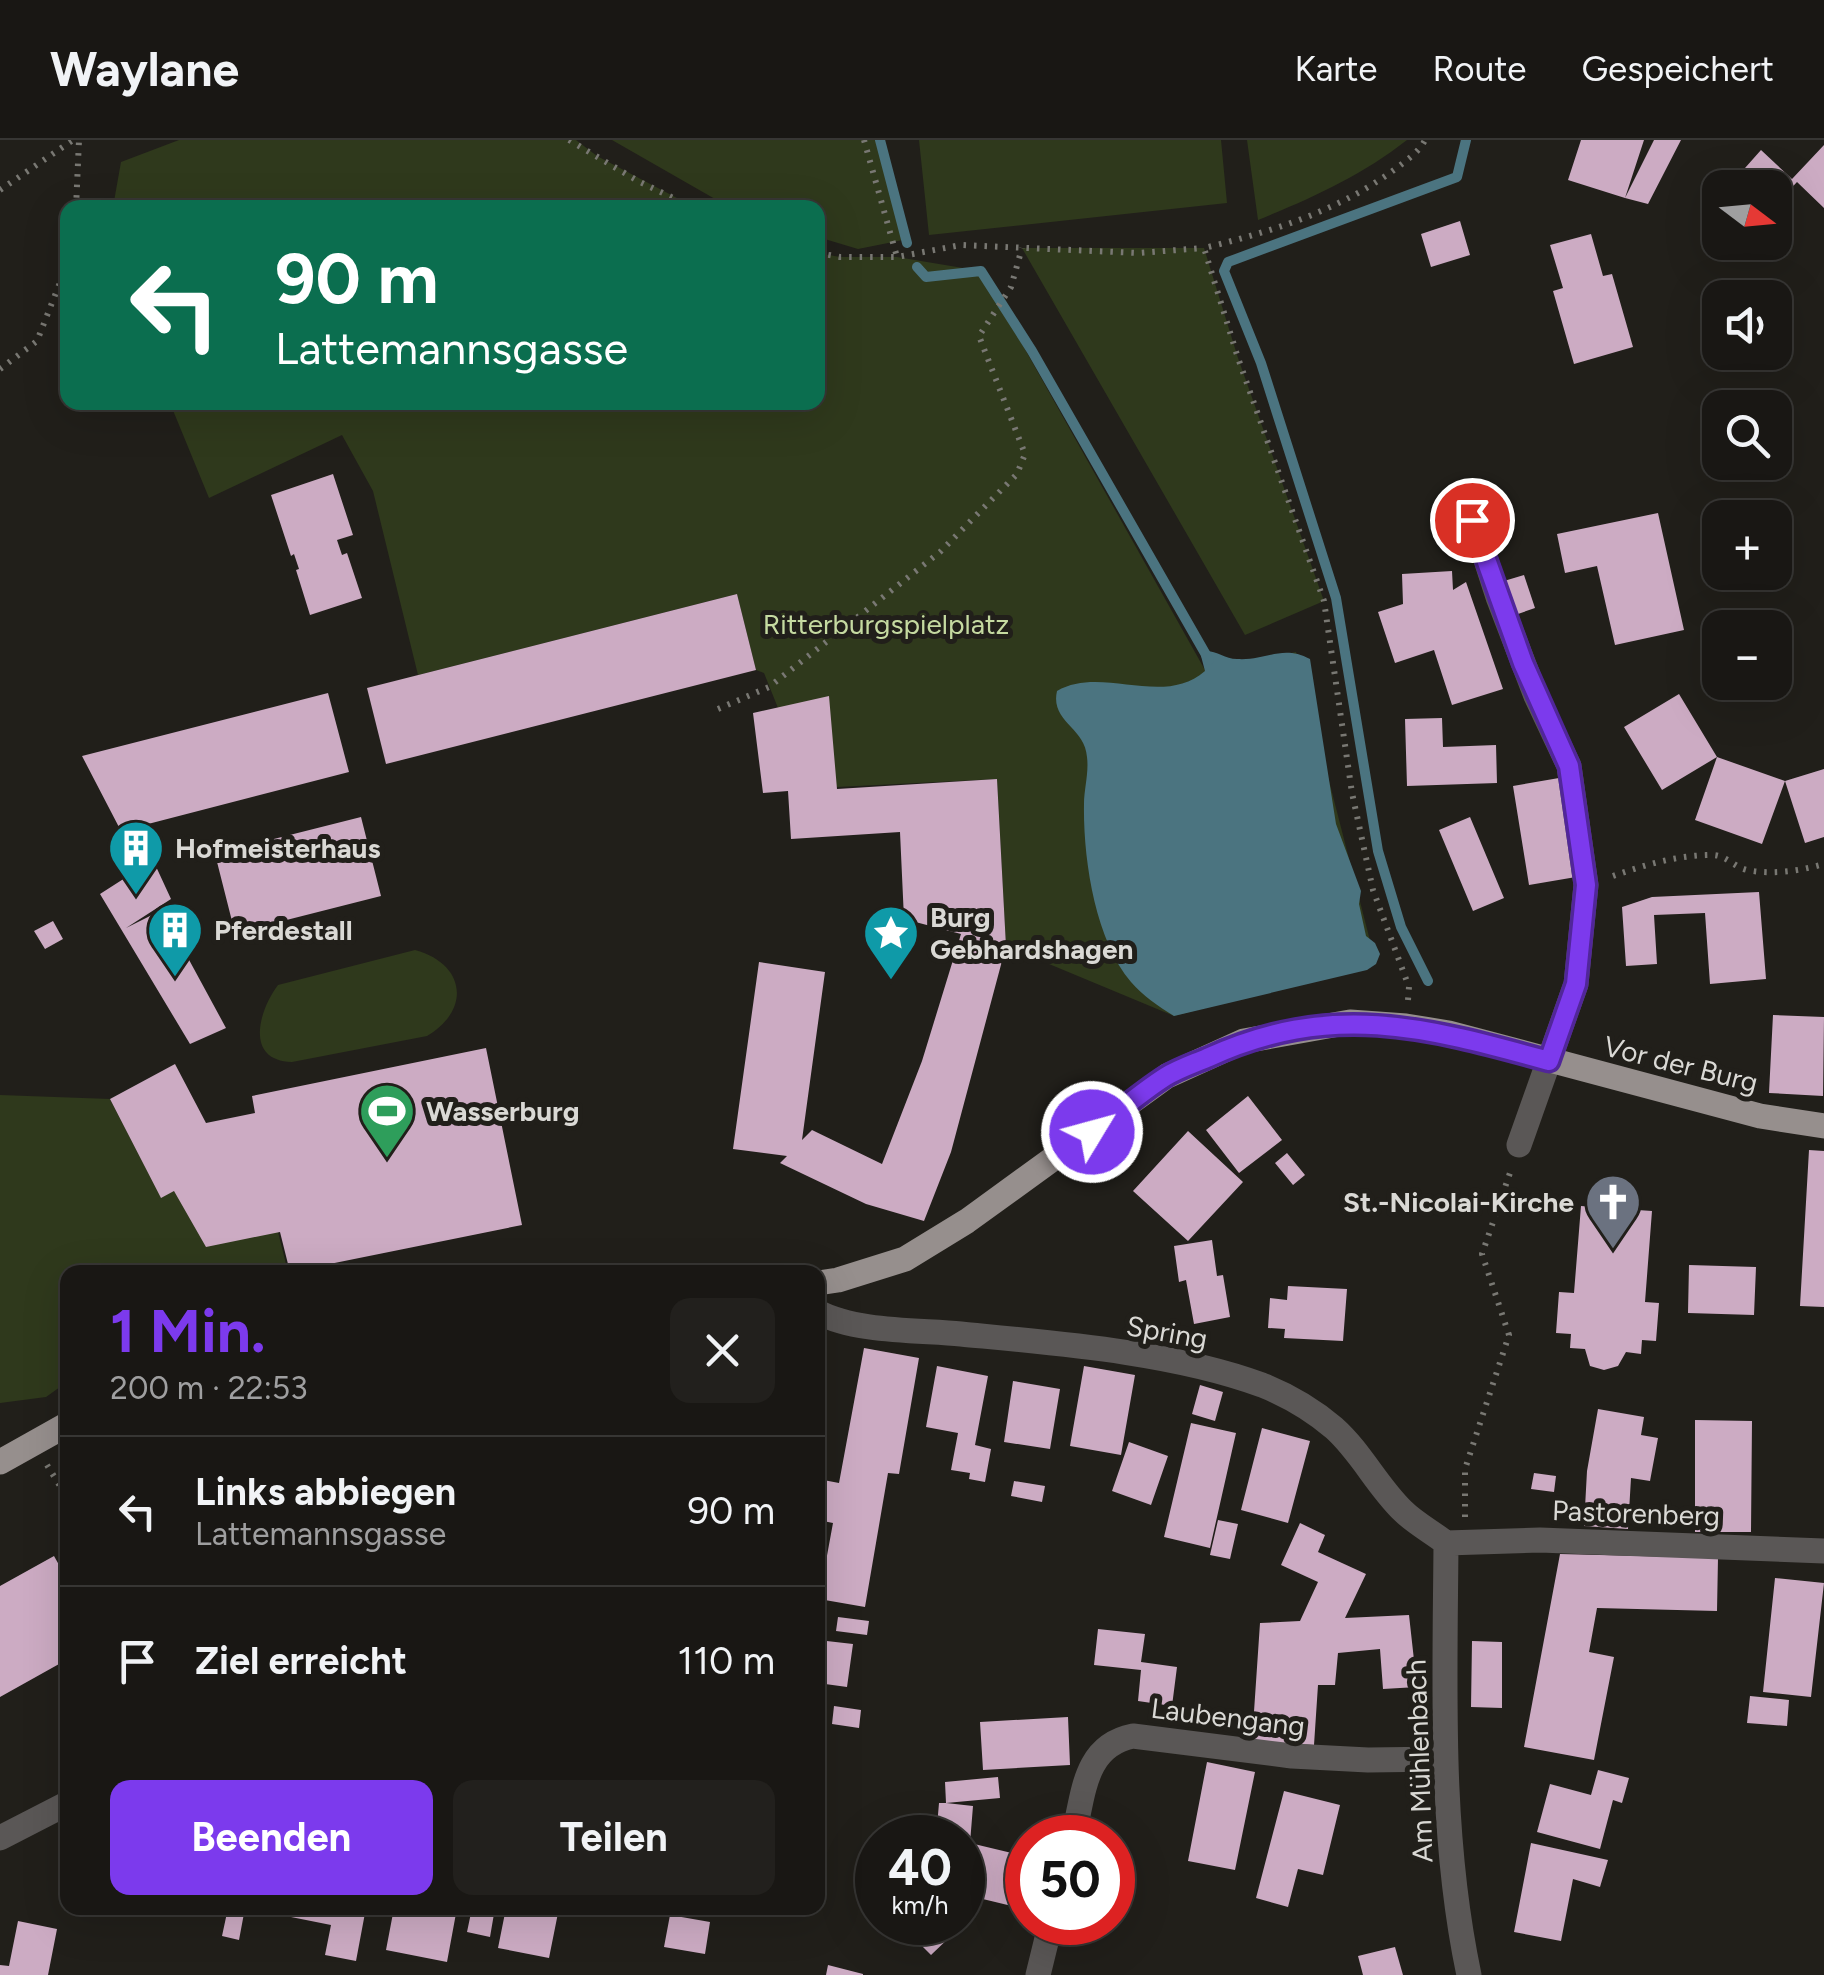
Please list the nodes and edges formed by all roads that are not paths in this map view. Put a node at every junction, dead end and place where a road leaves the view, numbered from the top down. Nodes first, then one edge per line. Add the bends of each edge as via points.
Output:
1 (1472, 520) dead end
2 (1549, 1061) junction
3 (1824, 1126) edge
4 (1520, 1146) road end
5 (825, 1281) edge
6 (825, 1316) edge
7 (60, 1428) edge
8 (0, 1462) edge
9 (1455, 1542) junction
10 (1824, 1551) edge
11 (1444, 1759) junction
12 (60, 1807) edge
13 (1080, 1815) edge
14 (0, 1838) edge
15 (1045, 1945) edge
16 (1038, 1975) edge
17 (1469, 1975) edge

1 - 2 street via 1523,663 1569,766 1586,885 1576,984
2 - 3 main road, Vor der Burg
2 - 4 street
2 - 5 main road, Vor der Burg via 1449,1033 1350,1022 1244,1041 1166,1076 1068,1151 904,1258
6 - 9 street, Spring via 1165,1361 1265,1386 1336,1430 1403,1511
7 - 8 main road
9 - 10 street, Pastorenberg
9 - 11 street, Am Mühlenbach
11 - 13 street, Laubengang via 1292,1756 1133,1736 1114,1740 1098,1754
11 - 17 street, Am Mühlenbach via 1456,1912
12 - 14 street
15 - 16 street

